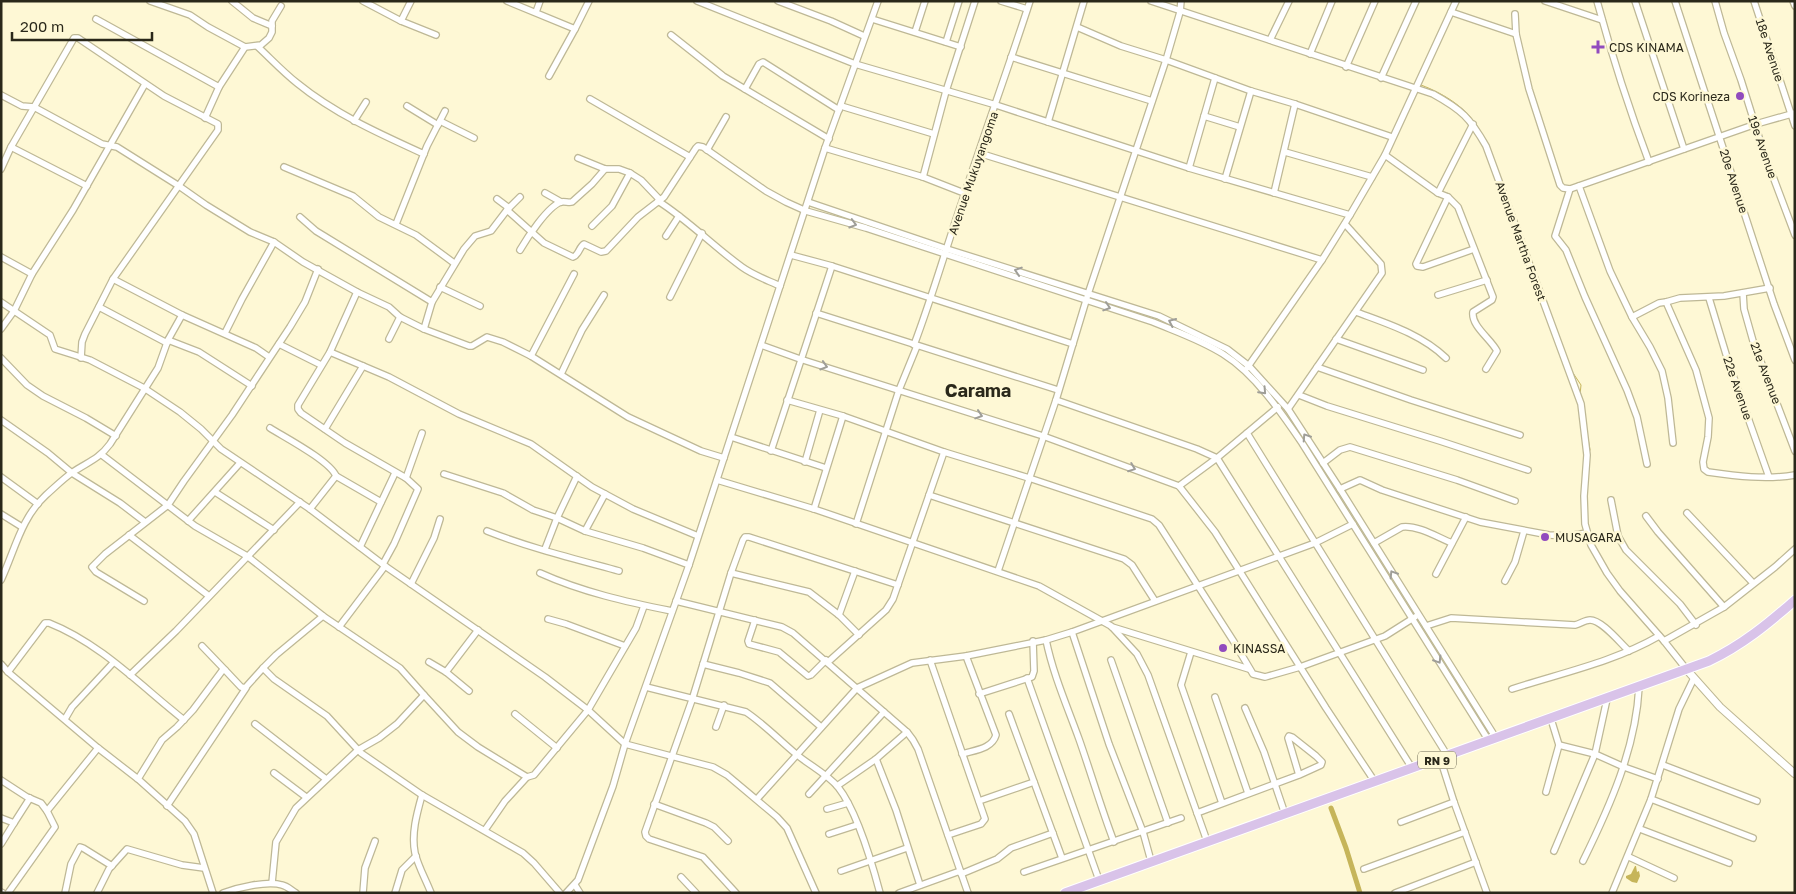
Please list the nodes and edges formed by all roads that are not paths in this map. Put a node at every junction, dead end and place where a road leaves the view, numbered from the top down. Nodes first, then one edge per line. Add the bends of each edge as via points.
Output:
1 (150, 1) edge
2 (232, 1) edge
3 (363, 1) edge
4 (411, 1) edge
5 (507, 1) edge
6 (540, 1) edge
7 (589, 1) edge
8 (698, 1) edge
9 (778, 1) edge
10 (878, 1) edge
11 (925, 1) edge
12 (959, 1) edge
13 (974, 1) edge
14 (1002, 1) edge
15 (1030, 1) edge
16 (1084, 1) edge
17 (1151, 1) edge
18 (1181, 1) edge
19 (1289, 1) edge
20 (1332, 1) edge
21 (1375, 1) edge
22 (1416, 1) edge
23 (1456, 1) edge
24 (1545, 1) edge
25 (1597, 1) edge
26 (1635, 1) edge
27 (1675, 1) edge
28 (1715, 1) edge
29 (1754, 1) edge
30 (1793, 1) edge
31 (281, 6) dead end
32 (1795, 6) edge
33 (1027, 9) junction
34 (536, 12) junction
35 (1180, 12) junction
36 (1451, 12) junction
37 (1515, 14) dead end
38 (96, 19) dead end
39 (872, 19) junction
40 (1602, 20) junction
41 (400, 21) junction
42 (272, 26) junction
43 (1077, 27) junction
44 (574, 29) junction
45 (915, 32) junction
46 (1516, 34) junction
47 (436, 35) dead end
48 (672, 35) dead end
49 (864, 36) junction
50 (1270, 40) junction
51 (946, 42) junction
52 (257, 46) junction
53 (245, 47) junction
54 (961, 47) junction
55 (1310, 54) junction
56 (1011, 57) junction
57 (1166, 60) junction
58 (855, 64) junction
59 (1346, 67) junction
60 (1063, 72) junction
61 (549, 76) dead end
62 (1215, 78) junction
63 (1381, 78) junction
64 (145, 84) junction
65 (219, 87) junction
66 (745, 89) junction
67 (1416, 89) junction
68 (946, 91) junction
69 (1251, 91) junction
70 (1, 95) edge
71 (590, 99) dead end
72 (1152, 101) junction
73 (366, 102) dead end
74 (1295, 104) junction
75 (996, 105) junction
76 (407, 106) dead end
77 (34, 108) junction
78 (840, 108) junction
79 (445, 110) dead end
80 (1793, 113) edge
81 (1204, 116) junction
82 (726, 117) dead end
83 (205, 118) junction
84 (354, 121) junction
85 (1048, 122) junction
86 (439, 123) junction
87 (1473, 124) junction
88 (1756, 124) junction
89 (1795, 126) edge
90 (1240, 127) junction
91 (934, 134) junction
92 (1392, 137) junction
93 (1720, 137) junction
94 (474, 138) dead end
95 (829, 139) junction
96 (110, 146) junction
97 (11, 147) junction
98 (825, 148) junction
99 (1684, 149) junction
100 (708, 150) junction
101 (1136, 151) junction
102 (1285, 152) junction
103 (979, 153) junction
104 (424, 154) junction
105 (1384, 155) junction
106 (690, 157) junction
107 (578, 158) dead end
108 (1649, 162) junction
109 (284, 167) dead end
110 (605, 168) junction
111 (1189, 168) junction
112 (1, 169) edge
113 (630, 173) junction
114 (923, 177) junction
115 (1372, 177) junction
116 (1225, 179) junction
117 (87, 186) junction
118 (179, 186) junction
119 (1579, 186) junction
120 (1570, 189) junction
121 (545, 193) dead end
122 (964, 193) junction
123 (1274, 193) junction
124 (1438, 193) junction
125 (520, 197) dead end
126 (1448, 197) junction
127 (497, 198) dead end
128 (1120, 198) junction
129 (659, 200) junction
130 (561, 202) junction
131 (808, 202) junction
132 (508, 209) junction
133 (806, 211) junction
134 (1350, 215) junction
135 (679, 216) junction
136 (300, 217) dead end
137 (396, 224) junction
138 (1345, 224) junction
139 (592, 226) dead end
140 (531, 231) junction
141 (702, 233) junction
142 (1795, 235) edge
143 (666, 236) dead end
144 (274, 242) junction
145 (1474, 249) junction
146 (520, 250) dead end
147 (946, 252) junction
148 (791, 255) junction
149 (1, 257) edge
150 (1322, 260) junction
151 (454, 263) junction
152 (832, 266) junction
153 (318, 269) junction
154 (32, 274) junction
155 (574, 274) dead end
156 (112, 279) junction
157 (1487, 280) junction
158 (780, 286) junction
159 (440, 287) junction
160 (1770, 288) junction
161 (356, 292) junction
162 (1743, 293) junction
163 (1438, 295) dead end
164 (604, 296) dead end
165 (670, 297) dead end
166 (1087, 297) junction
167 (932, 298) junction
168 (1709, 298) junction
169 (1, 302) edge
170 (432, 302) junction
171 (1666, 302) junction
172 (480, 306) dead end
173 (99, 307) junction
174 (14, 312) junction
175 (1356, 312) junction
176 (816, 313) junction
177 (182, 315) junction
178 (400, 317) junction
179 (1632, 317) junction
180 (1, 329) edge
181 (424, 329) junction
182 (225, 333) junction
183 (389, 339) dead end
184 (1336, 339) junction
185 (168, 341) junction
186 (279, 344) junction
187 (1073, 344) junction
188 (761, 345) junction
189 (916, 346) junction
190 (330, 352) junction
191 (531, 356) junction
192 (269, 357) junction
193 (1, 358) edge
194 (81, 358) junction
195 (1446, 358) dead end
196 (800, 359) junction
197 (1795, 360) edge
198 (321, 364) junction
199 (362, 366) junction
200 (1249, 366) junction
201 (1317, 367) junction
202 (1486, 369) dead end
203 (1423, 370) dead end
204 (1244, 371) junction
205 (561, 374) junction
206 (252, 386) junction
207 (144, 388) junction
208 (899, 390) junction
209 (1058, 390) junction
210 (1299, 395) junction
211 (787, 400) junction
212 (1056, 400) junction
213 (1278, 407) junction
214 (1288, 409) junction
215 (820, 410) junction
216 (843, 416) junction
217 (3, 425) edge
218 (270, 428) dead end
219 (325, 429) junction
220 (887, 430) junction
221 (422, 433) dead end
222 (1246, 433) junction
223 (1520, 435) dead end
224 (116, 436) junction
225 (1044, 436) junction
226 (731, 437) junction
227 (213, 441) junction
228 (1672, 443) dead end
229 (771, 451) junction
230 (1795, 451) edge
231 (944, 452) junction
232 (102, 455) junction
233 (724, 458) junction
234 (1217, 458) junction
235 (805, 462) junction
236 (240, 463) junction
237 (1323, 463) junction
238 (1647, 464) dead end
239 (826, 468) junction
240 (1528, 470) dead end
241 (72, 473) junction
242 (395, 473) junction
243 (444, 474) dead end
244 (1795, 475) edge
245 (336, 476) junction
246 (577, 476) junction
247 (1, 477) edge
248 (1769, 477) junction
249 (406, 478) junction
250 (1029, 478) junction
251 (717, 480) junction
252 (1179, 486) junction
253 (1340, 489) junction
254 (215, 492) junction
255 (605, 494) junction
256 (929, 495) junction
257 (1611, 500) dead end
258 (1515, 501) dead end
259 (300, 502) junction
260 (381, 502) junction
261 (38, 504) junction
262 (168, 505) junction
263 (310, 509) junction
264 (814, 509) junction
265 (1687, 513) dead end
266 (1, 514) edge
267 (1646, 516) dead end
268 (1466, 517) junction
269 (557, 518) junction
270 (440, 519) dead end
271 (188, 521) junction
272 (145, 522) junction
273 (1014, 522) junction
274 (856, 524) junction
275 (1353, 524) junction
276 (22, 527) junction
277 (274, 530) junction
278 (487, 531) dead end
279 (585, 531) junction
280 (1524, 531) junction
281 (1587, 533) junction
282 (128, 535) junction
283 (698, 536) junction
284 (913, 543) junction
285 (1315, 543) junction
286 (1374, 543) junction
287 (1452, 543) junction
288 (360, 546) junction
289 (545, 549) junction
290 (1795, 549) edge
291 (247, 556) junction
292 (1278, 556) junction
293 (384, 565) junction
294 (689, 565) junction
295 (4, 567) edge
296 (619, 571) dead end
297 (998, 571) junction
298 (1238, 571) junction
299 (855, 572) junction
300 (540, 573) dead end
301 (731, 573) junction
302 (1436, 574) dead end
303 (1, 580) edge
304 (1505, 580) dead end
305 (1753, 583) junction
306 (411, 584) junction
307 (898, 585) junction
308 (1198, 586) junction
309 (209, 596) junction
310 (1795, 600) edge
311 (144, 601) dead end
312 (676, 601) junction
313 (1155, 601) junction
314 (644, 606) junction
315 (1724, 607) junction
316 (672, 611) junction
317 (720, 613) junction
318 (839, 615) junction
319 (1419, 615) junction
320 (323, 616) junction
321 (548, 619) dead end
322 (1412, 619) junction
323 (755, 620) junction
324 (1101, 621) junction
325 (1696, 625) junction
326 (1111, 626) junction
327 (1426, 626) junction
328 (340, 627) junction
329 (478, 630) junction
330 (1072, 632) junction
331 (858, 635) junction
332 (1374, 639) junction
333 (1662, 639) junction
334 (1046, 640) junction
335 (1033, 642) junction
336 (202, 646) dead end
337 (625, 646) junction
338 (1629, 651) junction
339 (1191, 652) junction
340 (1338, 653) junction
341 (966, 656) junction
342 (930, 660) junction
343 (1111, 660) dead end
344 (827, 661) junction
345 (429, 662) dead end
346 (113, 663) junction
347 (1, 664) edge
348 (703, 664) junction
349 (1300, 667) junction
350 (263, 668) junction
351 (1249, 668) junction
352 (225, 670) junction
353 (1687, 670) junction
354 (8, 672) junction
355 (446, 672) junction
356 (130, 675) junction
357 (1028, 678) junction
358 (1694, 678) junction
359 (646, 687) junction
360 (1639, 687) junction
361 (246, 688) junction
362 (857, 688) junction
363 (1512, 689) dead end
364 (469, 690) dead end
365 (979, 694) junction
366 (424, 695) junction
367 (1215, 697) dead end
368 (1607, 699) junction
369 (692, 700) junction
370 (724, 705) junction
371 (1245, 708) dead end
372 (588, 710) junction
373 (884, 712) junction
374 (515, 714) dead end
375 (1009, 714) dead end
376 (65, 719) junction
377 (1551, 719) junction
378 (184, 720) junction
379 (255, 724) dead end
380 (716, 726) dead end
381 (821, 727) junction
382 (907, 732) junction
383 (1492, 740) junction
384 (626, 744) junction
385 (1559, 745) junction
386 (98, 748) junction
387 (557, 748) junction
388 (358, 750) junction
389 (796, 754) junction
390 (962, 754) junction
391 (1595, 754) junction
392 (672, 755) junction
393 (1444, 757) junction
394 (876, 758) junction
395 (1663, 765) junction
396 (1624, 767) junction
397 (1412, 768) junction
398 (274, 773) dead end
399 (1795, 774) edge
400 (527, 776) junction
401 (1299, 776) junction
402 (826, 777) junction
403 (138, 779) junction
404 (326, 779) junction
405 (1658, 779) junction
406 (1, 780) edge
407 (1034, 782) junction
408 (1375, 782) junction
409 (1275, 784) junction
410 (837, 786) junction
411 (1546, 792) dead end
412 (1248, 793) junction
413 (809, 794) dead end
414 (422, 795) junction
415 (306, 797) junction
416 (30, 798) junction
417 (757, 799) junction
418 (1651, 799) junction
419 (979, 801) junction
420 (1757, 801) dead end
421 (1454, 802) junction
422 (848, 803) junction
423 (1222, 803) junction
424 (654, 804) junction
425 (167, 806) junction
426 (827, 810) dead end
427 (47, 811) junction
428 (1197, 813) junction
429 (1285, 814) junction
430 (1, 818) edge
431 (1181, 818) dead end
432 (1401, 822) dead end
433 (1168, 823) junction
434 (14, 824) junction
435 (857, 825) junction
436 (1640, 829) junction
437 (485, 830) junction
438 (1143, 832) junction
439 (1465, 832) junction
440 (1053, 833) junction
441 (829, 834) dead end
442 (948, 835) junction
443 (1753, 838) dead end
444 (375, 841) dead end
445 (728, 841) dead end
446 (1207, 841) junction
447 (1114, 842) junction
448 (1, 844) edge
449 (907, 848) junction
450 (1087, 850) junction
451 (1554, 851) dead end
452 (416, 856) junction
453 (1629, 857) junction
454 (1062, 858) junction
455 (1152, 861) junction
456 (1583, 861) dead end
457 (871, 862) junction
458 (1476, 862) junction
459 (1729, 863) dead end
460 (112, 866) junction
461 (204, 868) junction
462 (1364, 869) dead end
463 (841, 871) dead end
464 (960, 872) junction
465 (1024, 872) dead end
466 (681, 877) dead end
467 (1674, 878) dead end
468 (1099, 880) junction
469 (272, 883) junction
470 (575, 885) junction
471 (920, 885) junction
472 (8, 893) edge
473 (65, 893) edge
474 (97, 893) edge
475 (213, 893) edge
476 (223, 893) edge
477 (296, 893) edge
478 (363, 893) edge
479 (395, 893) edge
480 (431, 893) edge
481 (560, 893) edge
482 (566, 893) edge
483 (580, 893) edge
484 (696, 893) edge
485 (736, 893) edge
486 (816, 893) edge
487 (880, 893) edge
488 (899, 893) edge
489 (968, 893) edge
490 (1065, 893) edge
491 (1395, 893) edge
492 (1487, 893) edge
493 (1612, 893) edge

1 - 53 street via 190,15
2 - 42 street via 253,18
3 - 41 street
4 - 41 street
5 - 34 street
6 - 34 street
7 - 44 street
8 - 58 street
9 - 49 street
10 - 39 street
11 - 45 street
12 - 51 street
13 - 54 street
14 - 33 street
15 - 33 street, Avenue Mukuyangoma
16 - 43 street
17 - 35 street, Avenue Martha Forest
18 - 35 street
19 - 50 street
20 - 55 street
21 - 59 street
22 - 63 street
23 - 36 street
24 - 40 street
25 - 40 street
26 - 99 street
27 - 93 street, 20e Avenue
28 - 88 street, 19e Avenue
29 - 80 street, 18e Avenue
30 - 32 street
31 - 42 street
33 - 56 street, Avenue Mukuyangoma
34 - 44 street
35 - 50 street, Avenue Martha Forest
35 - 57 street
36 - 46 street
36 - 67 street
37 - 46 street
38 - 65 street
39 - 45 street
39 - 49 street
40 - 108 street
41 - 47 street
42 - 52 street via 269,38
43 - 57 street via 1120,46
43 - 60 street
44 - 61 street
45 - 51 street
46 - 120 street via 1534,106 1560,185
48 - 66 street via 723,76
49 - 58 street
50 - 55 street, Avenue Martha Forest
51 - 54 street
52 - 53 street
52 - 84 street via 297,82
53 - 65 street
54 - 68 street
55 - 59 street, Avenue Martha Forest
56 - 60 street
56 - 75 street, Avenue Mukuyangoma
57 - 62 street
57 - 72 street
58 - 68 street
58 - 78 street
59 - 63 street, Avenue Martha Forest
60 - 72 street
60 - 85 street
62 - 69 street
62 - 81 street
63 - 67 street, Avenue Martha Forest
64 - 77 street via 74,38
64 - 83 street
64 - 96 street
65 - 83 street
66 - 78 street via 763,62
66 - 95 street
67 - 87 street, Avenue Martha Forest via 1452,104
67 - 92 street
68 - 75 street
68 - 91 street
69 - 74 street
69 - 90 street
70 - 77 street via 22,106
71 - 106 street
72 - 101 street
73 - 84 street
74 - 92 street
74 - 102 street
75 - 85 street
75 - 103 street, Avenue Mukuyangoma
76 - 86 street
77 - 96 street
77 - 97 street
78 - 91 street
78 - 95 street
79 - 86 street
80 - 88 street
80 - 89 street, 18e Avenue
81 - 90 street
81 - 111 street
82 - 100 street
83 - 118 street via 218,124 218,130
84 - 104 street
85 - 101 street
86 - 94 street
86 - 104 street
87 - 124 street
87 - 281 street, Avenue Martha Forest via 1486,146 1581,404 1587,454 1584,496
88 - 93 street
88 - 142 street, 19e Avenue
90 - 116 street
91 - 114 street
92 - 105 street
93 - 99 street
93 - 160 street, 20e Avenue
95 - 98 street
96 - 117 street
96 - 118 street via 117,147
97 - 112 street
97 - 117 street
98 - 114 street
98 - 131 street
99 - 108 street
100 - 106 street via 698,146
100 - 133 street via 766,191
101 - 111 street
101 - 128 street
102 - 115 street
102 - 123 street
103 - 122 street, Avenue Mukuyangoma
103 - 128 street
104 - 137 street
105 - 115 street
105 - 124 street
106 - 129 street via 668,192
107 - 110 street
108 - 119 street
109 - 137 street via 354,196 379,217
110 - 113 street
110 - 130 street via 572,202
111 - 116 street
113 - 129 street
113 - 139 street via 612,206
114 - 122 street
115 - 134 street
116 - 123 street
117 - 154 street
118 - 144 street via 250,232
118 - 156 street
119 - 120 street
119 - 179 street via 1610,271
120 - 238 street via 1555,236 1566,250 1627,390 1637,417
121 - 130 street
122 - 147 street, Avenue Mukuyangoma
123 - 134 street
124 - 126 street
125 - 132 street
126 - 145 street via 1458,207
126 - 145 street via 1416,264 1423,267
127 - 132 street
128 - 150 street
128 - 166 street
129 - 135 street
129 - 140 street via 606,251 584,244 573,257 544,242
130 - 140 street
131 - 133 street
131 - 147 street
132 - 140 street
132 - 151 street via 491,231 475,236
133 -> 147 street
133 - 148 street
134 - 138 street
135 - 141 street
135 - 143 street
136 - 170 street via 316,231
137 - 151 street
138 - 150 street
138 - 175 street via 1382,268 1382,273
140 - 146 street
141 - 158 street via 742,267
141 - 165 street
144 - 153 street
144 - 182 street
145 - 157 street
147 - 166 street
147 - 167 street, Avenue Mukuyangoma
148 - 152 street
148 - 158 street
149 - 154 street
150 - 200 street
151 - 159 street
152 - 167 street
152 - 176 street
153 - 161 street
153 - 186 street via 305,302
154 - 174 street
155 - 191 street
156 - 173 street
156 - 177 street
157 - 163 street
157 - 202 street via 1492,300 1472,315 1497,351
158 - 188 street
159 - 170 street
159 - 172 street
160 - 162 street
160 - 197 street, 20e Avenue
161 - 178 street via 389,307
161 - 190 street
162 - 168 street
162 - 230 street, 21e Avenue via 1753,341
164 - 205 street via 582,330
166 - 187 street
200 -> 166 street via 1227,349 1159,316
166 -> 204 street via 1190,337 1225,355
167 - 187 street
167 - 189 street, Avenue Mukuyangoma
168 - 171 street via 1680,298
168 - 248 street, 22e Avenue
169 - 174 street
170 - 181 street
171 - 179 street
171 - 248 street via 1696,370 1709,418 1704,469 1714,473
173 - 185 street
173 - 194 street via 82,342
174 - 180 street
174 - 194 street via 50,335 54,349
175 - 184 street
175 - 195 street via 1405,331
176 - 189 street
176 - 196 street
177 - 182 street
177 - 185 street
178 - 181 street
178 - 183 street
179 - 228 street via 1662,371
181 - 191 street via 472,346 491,338
182 - 192 street
184 - 201 street
184 - 203 street
185 - 206 street via 199,352
185 - 207 street via 158,368
186 - 192 street
186 - 198 street
187 - 209 street
188 - 196 street
188 - 226 street
189 - 208 street, Avenue Mukuyangoma
189 - 209 street
190 - 198 street
190 - 199 street
191 - 205 street
192 - 206 street
193 - 224 street via 44,396
194 - 207 street
196 -> 208 street
196 - 211 street
198 - 219 street via 298,409
199 - 219 street
199 - 246 street via 459,414 531,444
200 - 204 street
200 - 214 street
201 - 210 street
201 - 223 street
204 -> 213 street
205 - 233 street via 628,416 701,451
206 - 227 street
207 - 224 street
207 - 227 street via 190,419
208 - 220 street, Avenue Mukuyangoma
208 -> 225 street
209 - 212 street
210 - 214 street
210 - 240 street
211 - 215 street
211 - 229 street
212 - 225 street
212 - 234 street
213 - 222 street
213 - 275 street
237 -> 214 street
215 - 216 street
215 - 235 street
216 - 220 street
216 - 239 street
217 - 241 street via 48,453
218 - 245 street via 325,462 334,469
219 - 242 street
220 - 231 street
220 - 274 street, Avenue Mukuyangoma
221 - 249 street
222 - 234 street
222 - 285 street
224 - 232 street
225 - 250 street
225 -> 252 street
226 - 229 street
226 - 233 street
227 - 236 street
227 - 262 street
229 - 235 street
231 - 250 street
231 - 256 street
232 - 241 street
232 - 262 street
233 - 251 street
234 - 252 street
234 - 292 street
235 - 239 street
236 - 254 street
236 - 259 street
237 - 253 street
237 - 258 street via 1340,450 1350,447
239 - 264 street
241 - 261 street
241 - 272 street
242 - 249 street
242 - 260 street
243 - 269 street via 503,493 533,510
244 - 248 street
245 - 260 street
245 - 263 street
246 - 255 street
246 - 269 street
247 - 261 street
249 - 293 street via 418,492
250 - 273 street
250 - 308 street via 1152,519
251 - 264 street
251 - 283 street
252 - 298 street via 1215,532
253 - 268 street via 1360,480
253 - 286 street
254 - 271 street
254 - 277 street
255 - 279 street
255 - 283 street via 645,515
256 - 273 street
256 - 284 street
257 - 325 street via 1618,536 1626,550 1680,604
259 - 263 street
259 - 277 street
260 - 288 street
261 - 276 street
262 - 271 street
262 - 272 street
263 - 288 street
264 - 274 street
265 - 305 street
266 - 276 street
267 - 315 street
268 - 280 street
268 - 287 street
269 - 279 street
269 - 289 street
270 - 306 street
271 - 291 street
272 - 282 street
273 - 297 street
273 - 313 street via 1124,559 1132,565
274 - 284 street
275 - 285 street
275 - 322 street
276 - 295 street
277 - 291 street
278 - 289 street
279 - 294 street
280 - 281 street via 1559,536
280 - 304 street via 1516,562
281 - 333 street, Avenue Martha Forest via 1613,583
282 - 309 street
282 - 311 street via 92,567
283 - 294 street
284 - 297 street
284 - 307 street
285 - 292 street
285 - 332 street
286 - 287 street via 1406,526
319 -> 286 street
287 - 302 street
288 - 293 street
289 - 296 street
290 - 305 street
291 - 309 street
291 - 320 street
292 - 298 street
292 - 340 street
293 - 306 street
293 - 328 street
294 - 312 street
295 - 303 street
297 - 324 street via 1039,586
298 - 308 street
298 - 349 street
299 - 301 street via 745,537
299 - 307 street
299 - 318 street
300 - 314 street via 590,593
301 - 317 street
301 - 318 street via 808,592
305 - 315 street
306 - 329 street
307 - 331 street via 886,610
308 - 313 street
308 - 351 street
309 - 356 street
310 - 353 main road, RN 9 via 1734,649
312 - 316 street
312 - 317 street
313 - 324 street
314 - 316 street
314 - 337 street
315 - 325 street
316 - 359 street
317 - 323 street
317 - 348 street
318 - 331 street
319 - 322 street
319 - 327 street
320 - 328 street
320 - 350 street
321 - 337 street
322 - 332 street
322 -> 383 street
323 - 344 street via 793,632
323 - 344 street via 748,641 750,644 779,652 808,676
324 - 326 street
324 - 330 street
325 - 333 street
326 - 339 street
326 - 428 street via 1137,654 1148,675
327 - 338 street via 1451,618 1575,625 1590,620 1605,628
327 - 383 street
328 - 366 street via 400,668
329 - 355 street
329 - 372 street
330 - 334 street
330 - 438 street via 1109,744
331 - 344 street
332 - 340 street
332 - 393 street
333 - 338 street
333 - 353 street, Avenue Martha Forest
334 - 335 street
334 - 447 street
335 - 341 street
335 - 357 street via 1034,671
336 - 352 street
337 - 372 street
338 - 363 street
339 - 351 street
339 - 423 street via 1181,685
340 - 349 street
340 - 397 street
341 - 342 street
341 - 365 street
342 - 362 street via 912,662
342 - 390 street
343 - 433 street
344 - 362 street
345 - 355 street
346 - 354 street via 93,647 44,623
346 - 356 street
346 - 376 street
347 - 354 street
348 - 369 street
348 - 381 street via 770,683
349 - 351 street via 1264,677 1253,674
349 - 408 street
350 - 361 street
350 - 388 street via 327,716
352 - 361 street
352 - 378 street
353 - 358 street
353 - 360 main road, RN 9
354 - 376 street
355 - 364 street
356 - 378 street
357 - 365 street
357 - 450 street
358 - 395 street via 1679,709
358 - 399 street via 1720,707
359 - 369 street
359 - 384 street
360 - 368 main road, RN 9
360 - 396 street
361 - 425 street
362 - 373 street
362 - 381 street
365 - 390 street via 996,735 990,745
366 - 388 street via 397,724
366 - 400 street via 458,732
367 - 412 street
368 - 377 main road, RN 9
368 - 391 street
369 - 370 street
369 - 392 street
370 - 380 street
370 - 389 street via 756,718
371 - 409 street
372 - 384 street
372 - 387 street
373 - 382 street
373 - 402 street
374 - 387 street
375 - 407 street
376 - 386 street
377 - 383 main road, RN 9
377 - 385 street
378 - 403 street via 162,740
379 - 404 street
381 - 389 street
382 - 394 street
382 - 442 street via 918,749
383 - 393 main road, RN 9
384 - 392 street
384 - 470 street
385 - 391 street
385 - 411 street
386 - 403 street
386 - 427 street
387 - 400 street via 534,775
388 - 404 street
388 - 414 street
389 - 402 street
389 - 417 street
390 - 419 street
391 - 396 street
391 - 451 street
392 - 417 street via 727,774
392 - 424 street
393 - 397 main road, RN 9
393 - 421 street
394 - 410 street
394 - 449 street
395 - 405 street
395 - 420 street
396 - 405 street
396 - 456 street
397 - 408 main road, RN 9
398 - 415 street
400 - 437 street
401 - 401 street via 1288,738 1290,736 1322,762
401 - 409 street
402 - 410 street
402 - 413 street
403 - 425 street
404 - 415 street
405 - 418 street
406 - 416 street
407 - 419 street
407 - 440 street
408 - 429 main road, RN 9
409 - 412 street
409 - 429 street
410 - 422 street
412 - 423 street
414 - 437 street
414 - 452 street via 414,838
415 - 469 street via 276,842
416 - 427 street
416 - 434 street
417 - 486 street via 787,828
418 - 436 street
418 - 443 street
419 - 442 street via 985,819 981,824
421 - 432 street
421 - 439 street
422 - 426 street
422 - 435 street
423 - 428 street
424 - 445 street via 706,822
424 - 485 street via 646,836 703,857
425 - 461 street via 190,826
427 - 472 street via 55,827
428 - 446 street
429 - 446 main road, RN 9
430 - 434 street
431 - 433 street
433 - 438 street
434 - 448 street
435 - 441 street
435 - 457 street
436 - 453 street
436 - 459 street
437 - 481 street via 529,859
438 - 447 street
438 - 455 street
439 - 458 street
439 - 462 street
440 - 454 street
440 - 464 street via 1011,848 997,860
442 - 464 street
444 - 478 street via 366,868
446 - 455 main road, RN 9
447 - 450 street
449 - 457 street
449 - 471 street
450 - 454 street
450 - 468 street
452 - 479 street via 402,870
452 - 480 street
453 - 467 street
453 - 493 street
454 - 465 street
455 - 468 main road, RN 9
457 - 463 street
457 - 487 street
458 - 491 street
458 - 492 street
460 - 461 street via 129,849
460 - 473 street via 80,847 71,864
460 - 474 street
461 - 475 street
464 - 471 street
464 - 489 street
466 - 484 street
468 - 490 main road, RN 9
469 - 476 street
469 - 477 street
470 - 482 street
470 - 483 street
471 - 488 street

